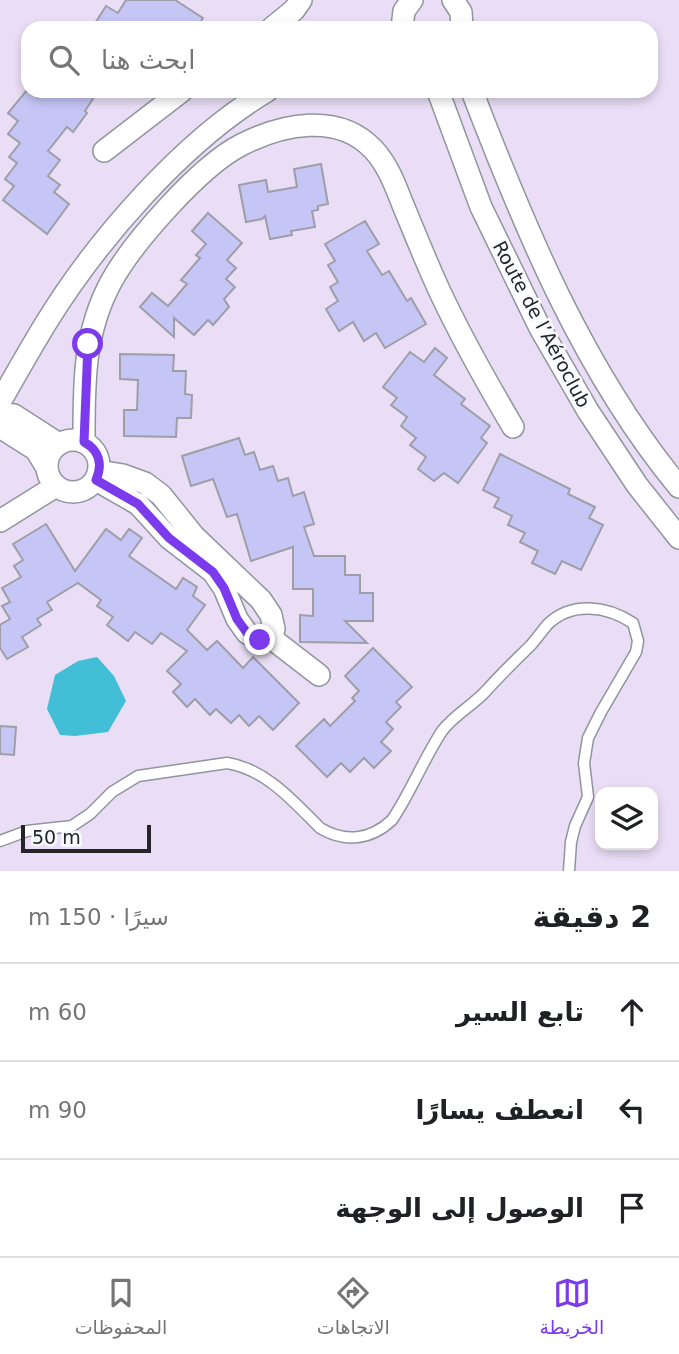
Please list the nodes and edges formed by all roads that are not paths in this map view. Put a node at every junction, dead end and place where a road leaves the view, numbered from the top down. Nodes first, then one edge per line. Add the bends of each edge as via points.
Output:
1 (301, 0) edge
2 (453, 0) edge
3 (408, 8) edge
4 (281, 21) edge
5 (394, 21) edge
6 (462, 21) edge
7 (173, 98) edge
8 (257, 98) edge
9 (441, 98) edge
10 (475, 98) edge
11 (104, 152) dead end
12 (0, 402) edge
13 (0, 414) edge
14 (0, 427) edge
15 (513, 427) dead end
16 (84, 442) junction
17 (59, 444) junction
18 (98, 476) junction
19 (52, 477) junction
20 (679, 487) edge
21 (0, 521) edge
22 (679, 538) edge
23 (271, 638) junction
24 (319, 675) dead end
25 (0, 841) edge
26 (569, 871) edge

1 - 4 street
2 - 6 street
3 - 5 street
7 - 11 street
8 - 12 street via 210,132 156,183 95,253
9 - 22 street, Route de l’Aéroclub via 481,207 540,328 587,411
10 - 20 street, Route de l’Aéroclub via 512,195 568,313 615,395
13 - 17 street via 14,415
14 - 19 street via 36,450
15 - 16 street via 440,292 389,169 355,134 335,126 312,125 283,129 240,146 185,191 134,247 111,283 88,344
16 - 17 street
16 - 18 street via 95,450
17 - 19 street via 50,454
18 - 19 street via 90,486 73,492
18 - 23 street via 138,504 169,538 213,572 247,633 260,640
18 - 23 street via 123,475 161,495 194,536 261,600 271,615
19 - 21 street
23 - 24 street
25 - 26 lane via 27,831 72,825 138,776 227,763 265,777 330,835 371,835 392,820 433,745 458,714 477,701 550,623 565,612 594,609 633,623 638,641 588,738 584,763 588,797 575,826

